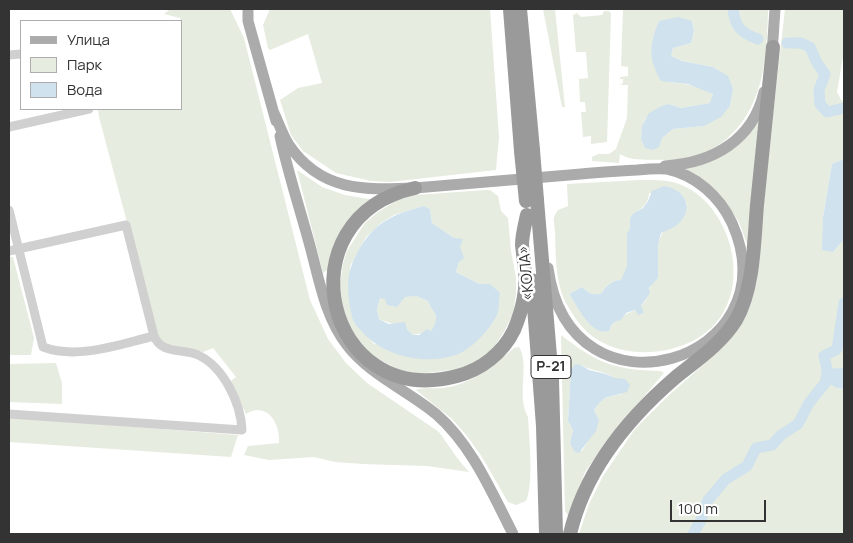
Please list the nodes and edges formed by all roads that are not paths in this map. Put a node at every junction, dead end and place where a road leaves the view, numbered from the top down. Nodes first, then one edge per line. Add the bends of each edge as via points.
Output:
1 (241, 9) edge
2 (248, 9) edge
3 (510, 9) edge
4 (520, 9) edge
5 (775, 9) edge
6 (248, 21) junction
7 (773, 47) junction
8 (84, 110) edge
9 (274, 114) junction
10 (9, 127) edge
11 (527, 150) junction
12 (614, 171) junction
13 (415, 188) junction
14 (530, 205) junction
15 (9, 210) edge
16 (19, 248) junction
17 (9, 251) edge
18 (154, 336) junction
19 (9, 414) edge
20 (513, 534) edge
21 (546, 534) edge
22 (556, 534) edge
23 (570, 534) edge

1 - 6 main road
2 - 6 main road
3 - 11 highway, «КОЛА» / Р-21
4 - 11 highway, «КОЛА» / Р-21
5 - 7 main road
6 - 9 main road
7 - 12 main road via 762,102 751,124 723,150 682,165
7 - 23 highway via 751,265 742,306 726,332 617,437 594,471
8 - 10 street
9 - 13 main road via 288,144 310,168 323,176 351,187
9 - 20 main road via 324,297 338,332 364,364 426,406 456,434
11 - 14 highway, «КОЛА» / Р-21, bridge
12 - 13 main road
12 - 14 main road via 667,169 682,174 715,196 736,232 742,275 730,316 720,330 684,355 663,361 632,362 608,356 580,338 565,318 553,292 545,223
13 - 14 highway via 386,198 352,225 341,246 332,282 336,314 350,341 374,365 400,377 432,380 464,374 482,366 500,350 513,332 524,294 522,243
14 - 21 highway, «КОЛА» / Р-21
14 - 22 highway, «КОЛА» / Р-21 via 552,380
15 - 16 street
16 - 17 street
16 - 18 street via 43,347 53,351 83,352
16 - 18 street via 126,225
18 - 19 street via 157,344 164,348 193,353 216,368 237,406 242,430

